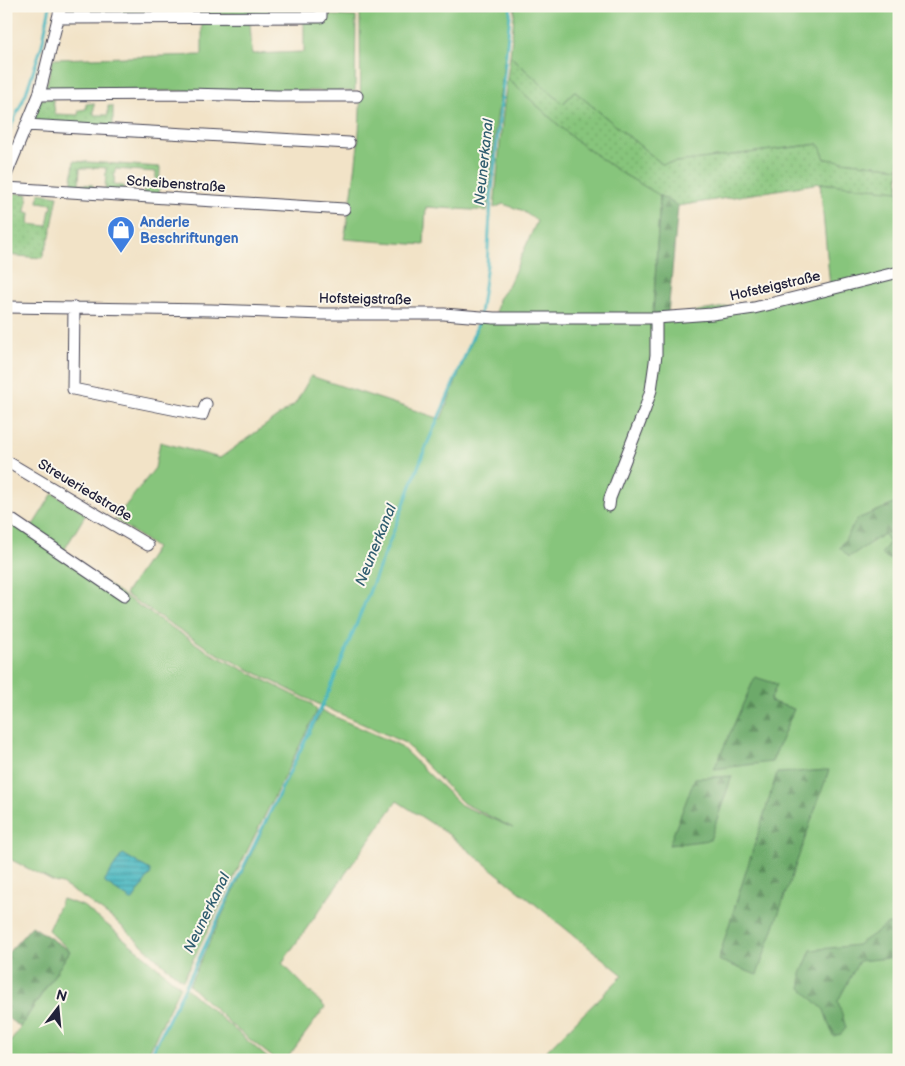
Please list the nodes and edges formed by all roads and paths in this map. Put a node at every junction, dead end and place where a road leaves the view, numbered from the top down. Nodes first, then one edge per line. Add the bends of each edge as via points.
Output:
1 (321, 6) edge
2 (60, 12) edge
3 (39, 95) junction
4 (357, 96) dead end
5 (26, 125) junction
6 (349, 143) dead end
7 (6, 175) edge
8 (6, 188) edge
9 (344, 210) dead end
10 (899, 272) edge
11 (6, 307) edge
12 (74, 308) junction
13 (656, 318) junction
14 (206, 404) dead end
15 (6, 461) edge
16 (609, 506) dead end
17 (6, 516) edge
18 (148, 545) dead end
19 (124, 596) dead end

1 - 2 street via 321,17
2 - 3 street
3 - 4 street
3 - 5 street
5 - 6 street
5 - 7 street
8 - 9 street, Scheibenstraße
10 - 13 street, Hofsteigstraße via 754,308
11 - 12 street, Hofsteigstraße
12 - 13 street, Hofsteigstraße
12 - 14 street via 73,389 202,415
13 - 16 street via 656,355 651,390
15 - 18 street, Streueriedstraße
17 - 19 street

